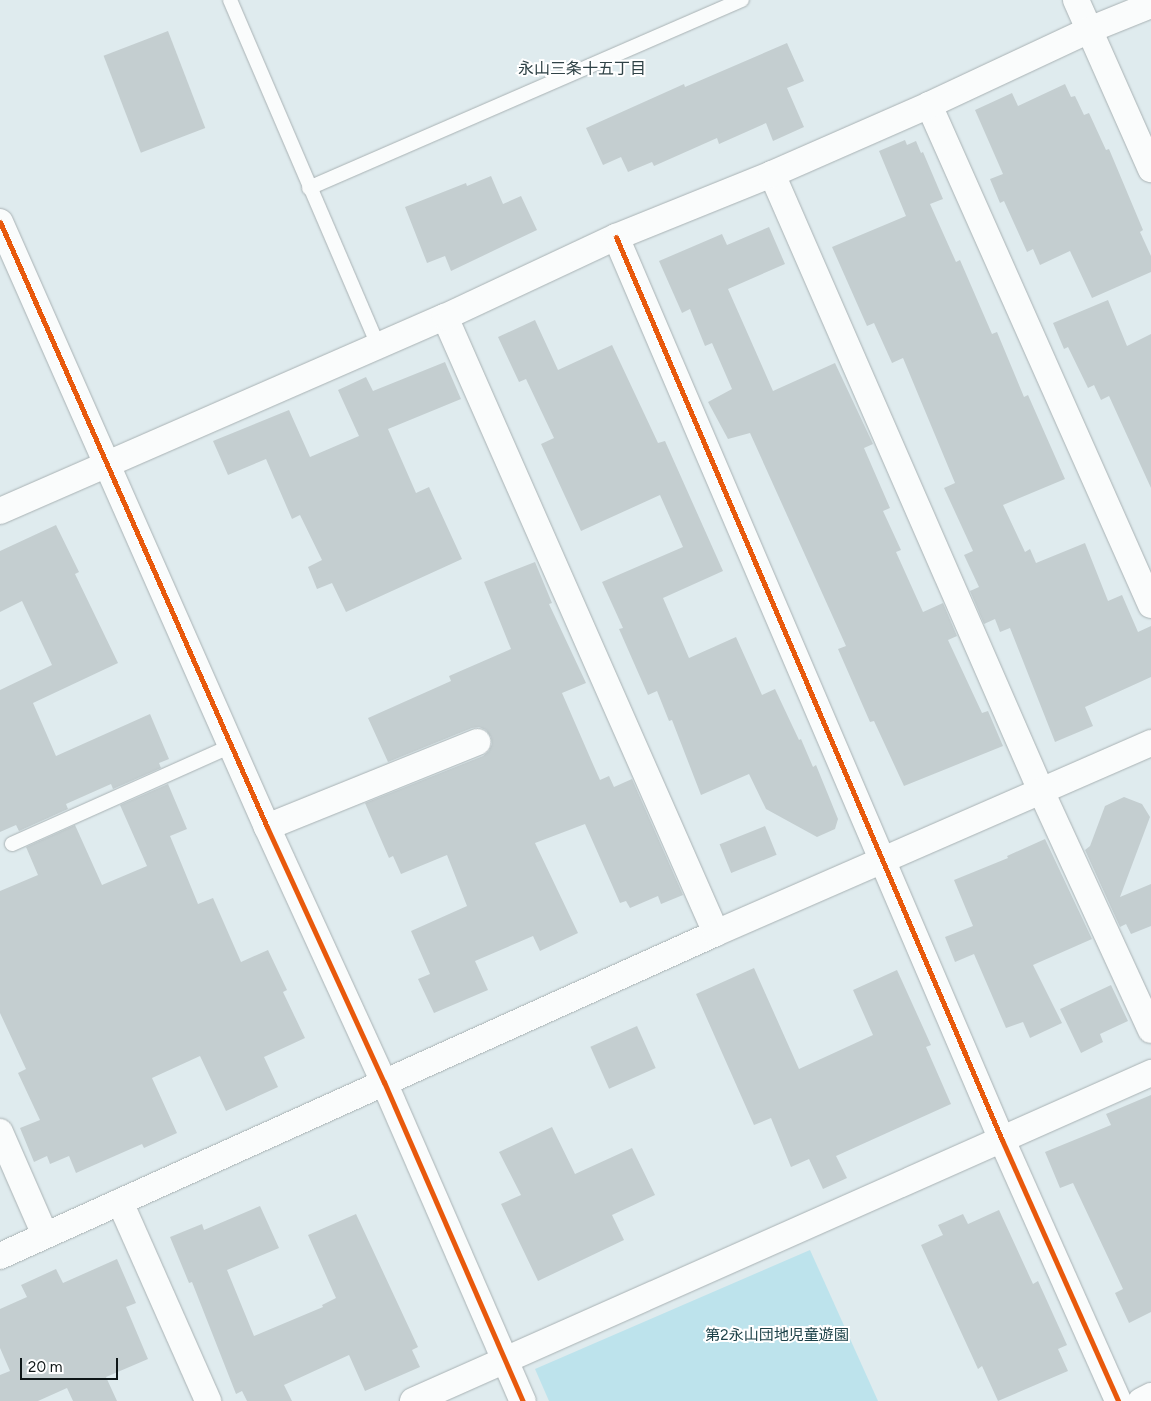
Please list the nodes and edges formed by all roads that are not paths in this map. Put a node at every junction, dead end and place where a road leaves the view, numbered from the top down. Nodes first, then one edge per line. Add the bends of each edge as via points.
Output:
1 (230, 0) edge
2 (742, 0) edge
3 (1076, 0) edge
4 (1151, 5) edge
5 (1089, 30) junction
6 (929, 105) junction
7 (1151, 169) edge
8 (772, 174) junction
9 (309, 188) junction
10 (0, 222) edge
11 (616, 237) junction
12 (445, 317) junction
13 (378, 346) junction
14 (106, 463) junction
15 (0, 511) edge
16 (1151, 605) edge
17 (478, 742) dead end
18 (1151, 743) edge
19 (231, 746) junction
20 (1041, 791) junction
21 (267, 828) junction
22 (12, 844) dead end
23 (881, 860) junction
24 (716, 932) junction
25 (1151, 1030) edge
26 (1151, 1073) edge
27 (384, 1082) junction
28 (0, 1132) edge
29 (1002, 1140) junction
30 (120, 1202) junction
31 (45, 1235) junction
32 (0, 1256) edge
33 (504, 1360) junction
34 (1151, 1396) edge
35 (208, 1401) edge
36 (413, 1401) edge
37 (523, 1401) edge
38 (1118, 1401) edge
39 (1141, 1401) edge

1 - 9 lane
2 - 9 lane
3 - 5 street
4 - 5 street
5 - 6 street
5 - 7 street
6 - 8 street
6 - 16 street
8 - 11 street
8 - 20 street
9 - 13 lane
10 - 14 street
11 - 12 street
11 - 23 street
12 - 13 street
12 - 24 street
13 - 14 street
14 - 15 street
14 - 19 street
17 - 21 street
18 - 20 street
19 - 21 street
19 - 22 lane
20 - 23 street
20 - 25 street
21 - 27 street
23 - 24 street
23 - 29 street
24 - 27 street
26 - 29 street
27 - 30 street
27 - 33 street
28 - 31 street
29 - 33 street
29 - 38 street
30 - 31 street
30 - 35 street
31 - 32 street
33 - 36 street
33 - 37 street
34 - 39 street

